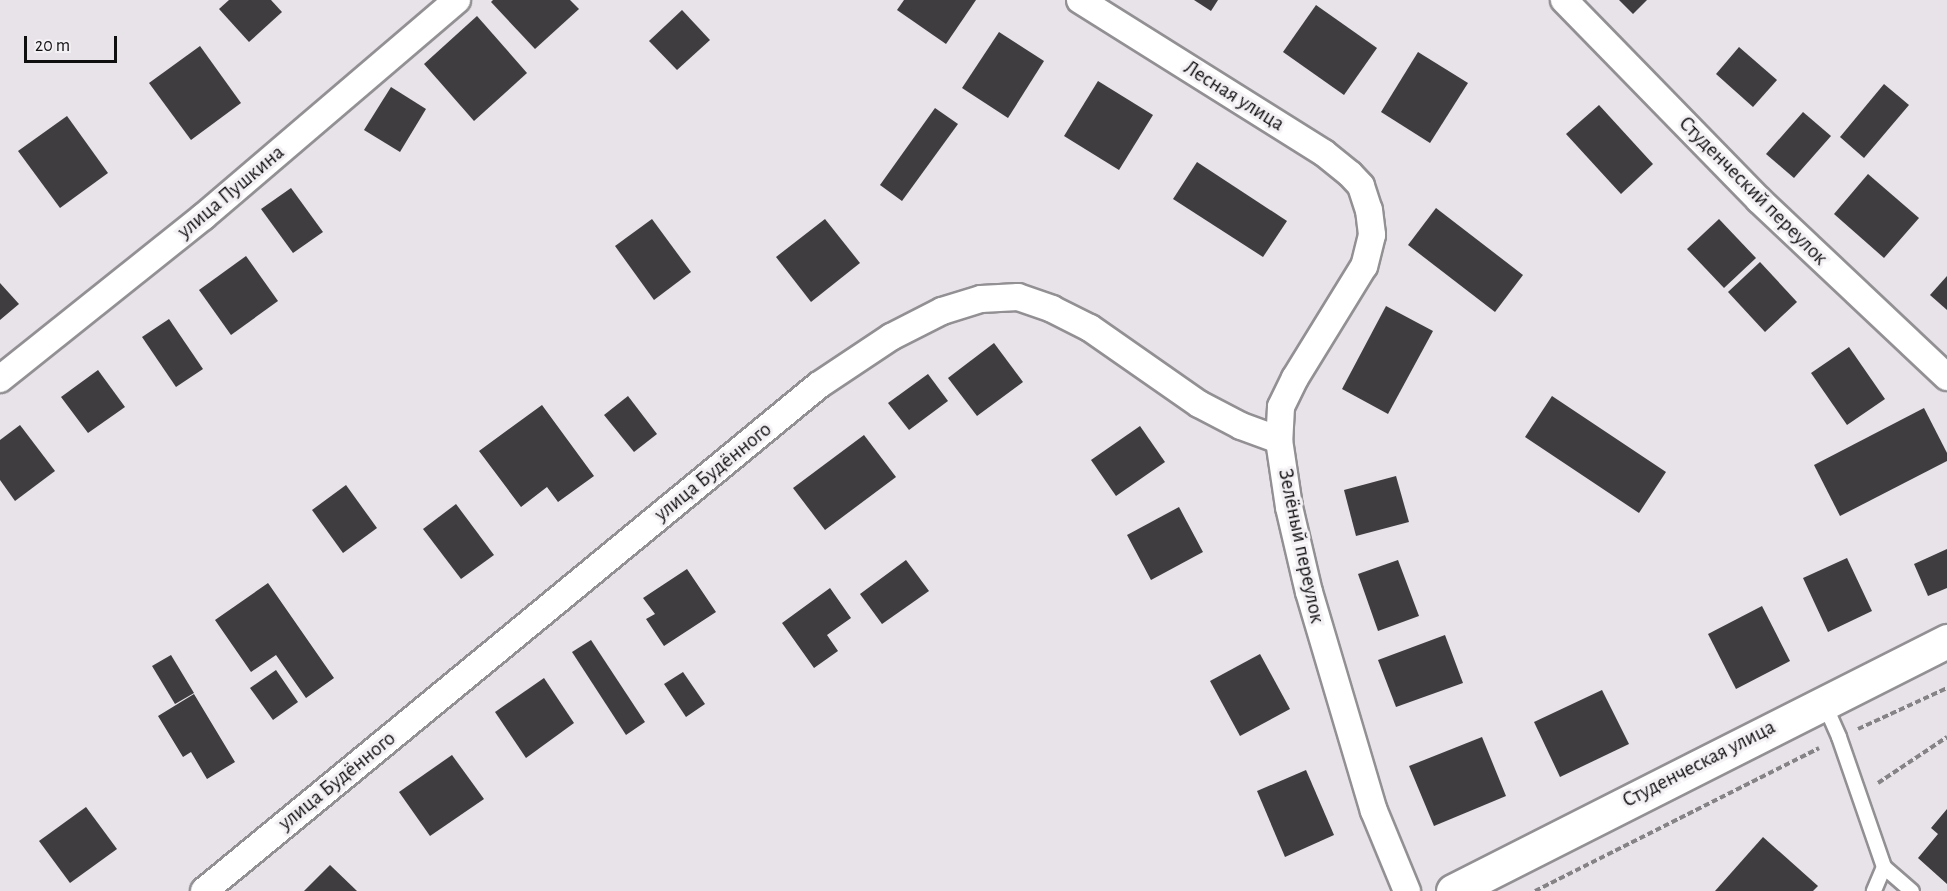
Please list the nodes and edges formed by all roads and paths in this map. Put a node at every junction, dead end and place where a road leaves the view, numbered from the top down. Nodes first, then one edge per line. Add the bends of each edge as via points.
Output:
1 (458, 0) edge
2 (1080, 0) edge
3 (1564, 0) edge
4 (1369, 210) joint
5 (1947, 377) edge
6 (0, 379) edge
7 (1280, 440) junction
8 (1947, 641) edge
9 (1947, 688) edge
10 (1823, 701) junction
11 (1839, 737) junction
12 (1947, 737) edge
13 (1875, 784) dead end
14 (1884, 867) junction
15 (204, 891) edge
16 (1407, 891) edge
17 (1453, 891) edge
18 (1535, 891) edge
19 (1874, 891) edge
20 (1912, 891) edge

1 - 6 street, улица Пушкина via 203,217
2 - 4 street, Лесная улица via 1324,153 1356,180
3 - 5 street, Студенческий переулок via 1759,200
4 - 7 street, Зелёный переулок via 1372,236 1364,266 1281,407
7 - 15 street, улица Будённого via 1199,405 1090,328 1052,309 1018,297 981,298 942,311 891,337 819,386
7 - 16 street, Зелёный переулок via 1289,507 1309,592 1374,811
8 - 10 street, Студенческая улица
9 - 11 path
10 - 11 lane
10 - 17 street, Студенческая улица
11 - 14 lane
11 - 18 path
12 - 13 path
14 - 19 lane
14 - 20 lane

